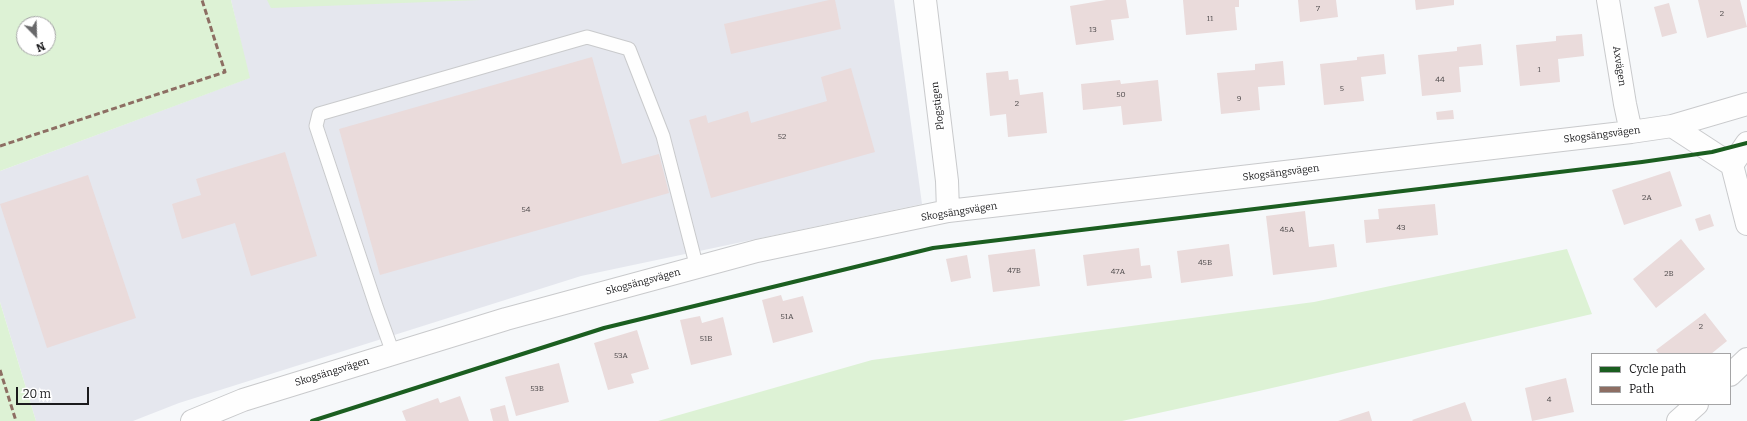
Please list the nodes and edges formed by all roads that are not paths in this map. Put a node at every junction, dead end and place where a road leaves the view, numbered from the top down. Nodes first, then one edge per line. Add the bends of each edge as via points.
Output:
1 (925, 0) edge
2 (1608, 0) edge
3 (1747, 104) edge
4 (1672, 126) junction
5 (1631, 132) junction
6 (1747, 143) edge
7 (1732, 165) junction
8 (948, 211) junction
9 (1747, 224) edge
10 (697, 268) junction
11 (393, 353) junction
12 (1747, 359) edge
13 (1731, 374) edge
14 (1696, 405) edge
15 (192, 421) edge
16 (1678, 421) edge

1 - 8 street, Plogstigen via 947,181
2 - 5 street, Axvägen
3 - 4 street, Skogsängsvägen
4 - 5 street, Skogsängsvägen
4 - 7 street
5 - 8 street, Skogsängsvägen
6 - 7 street
7 - 9 street
8 - 10 street, Skogsängsvägen via 757,251
10 - 11 street, Skogsängsvägen via 506,318
10 - 11 lane via 663,136 628,49 587,37 319,114 316,126
11 - 15 street, Skogsängsvägen via 243,400
12 - 13 street
14 - 16 street

